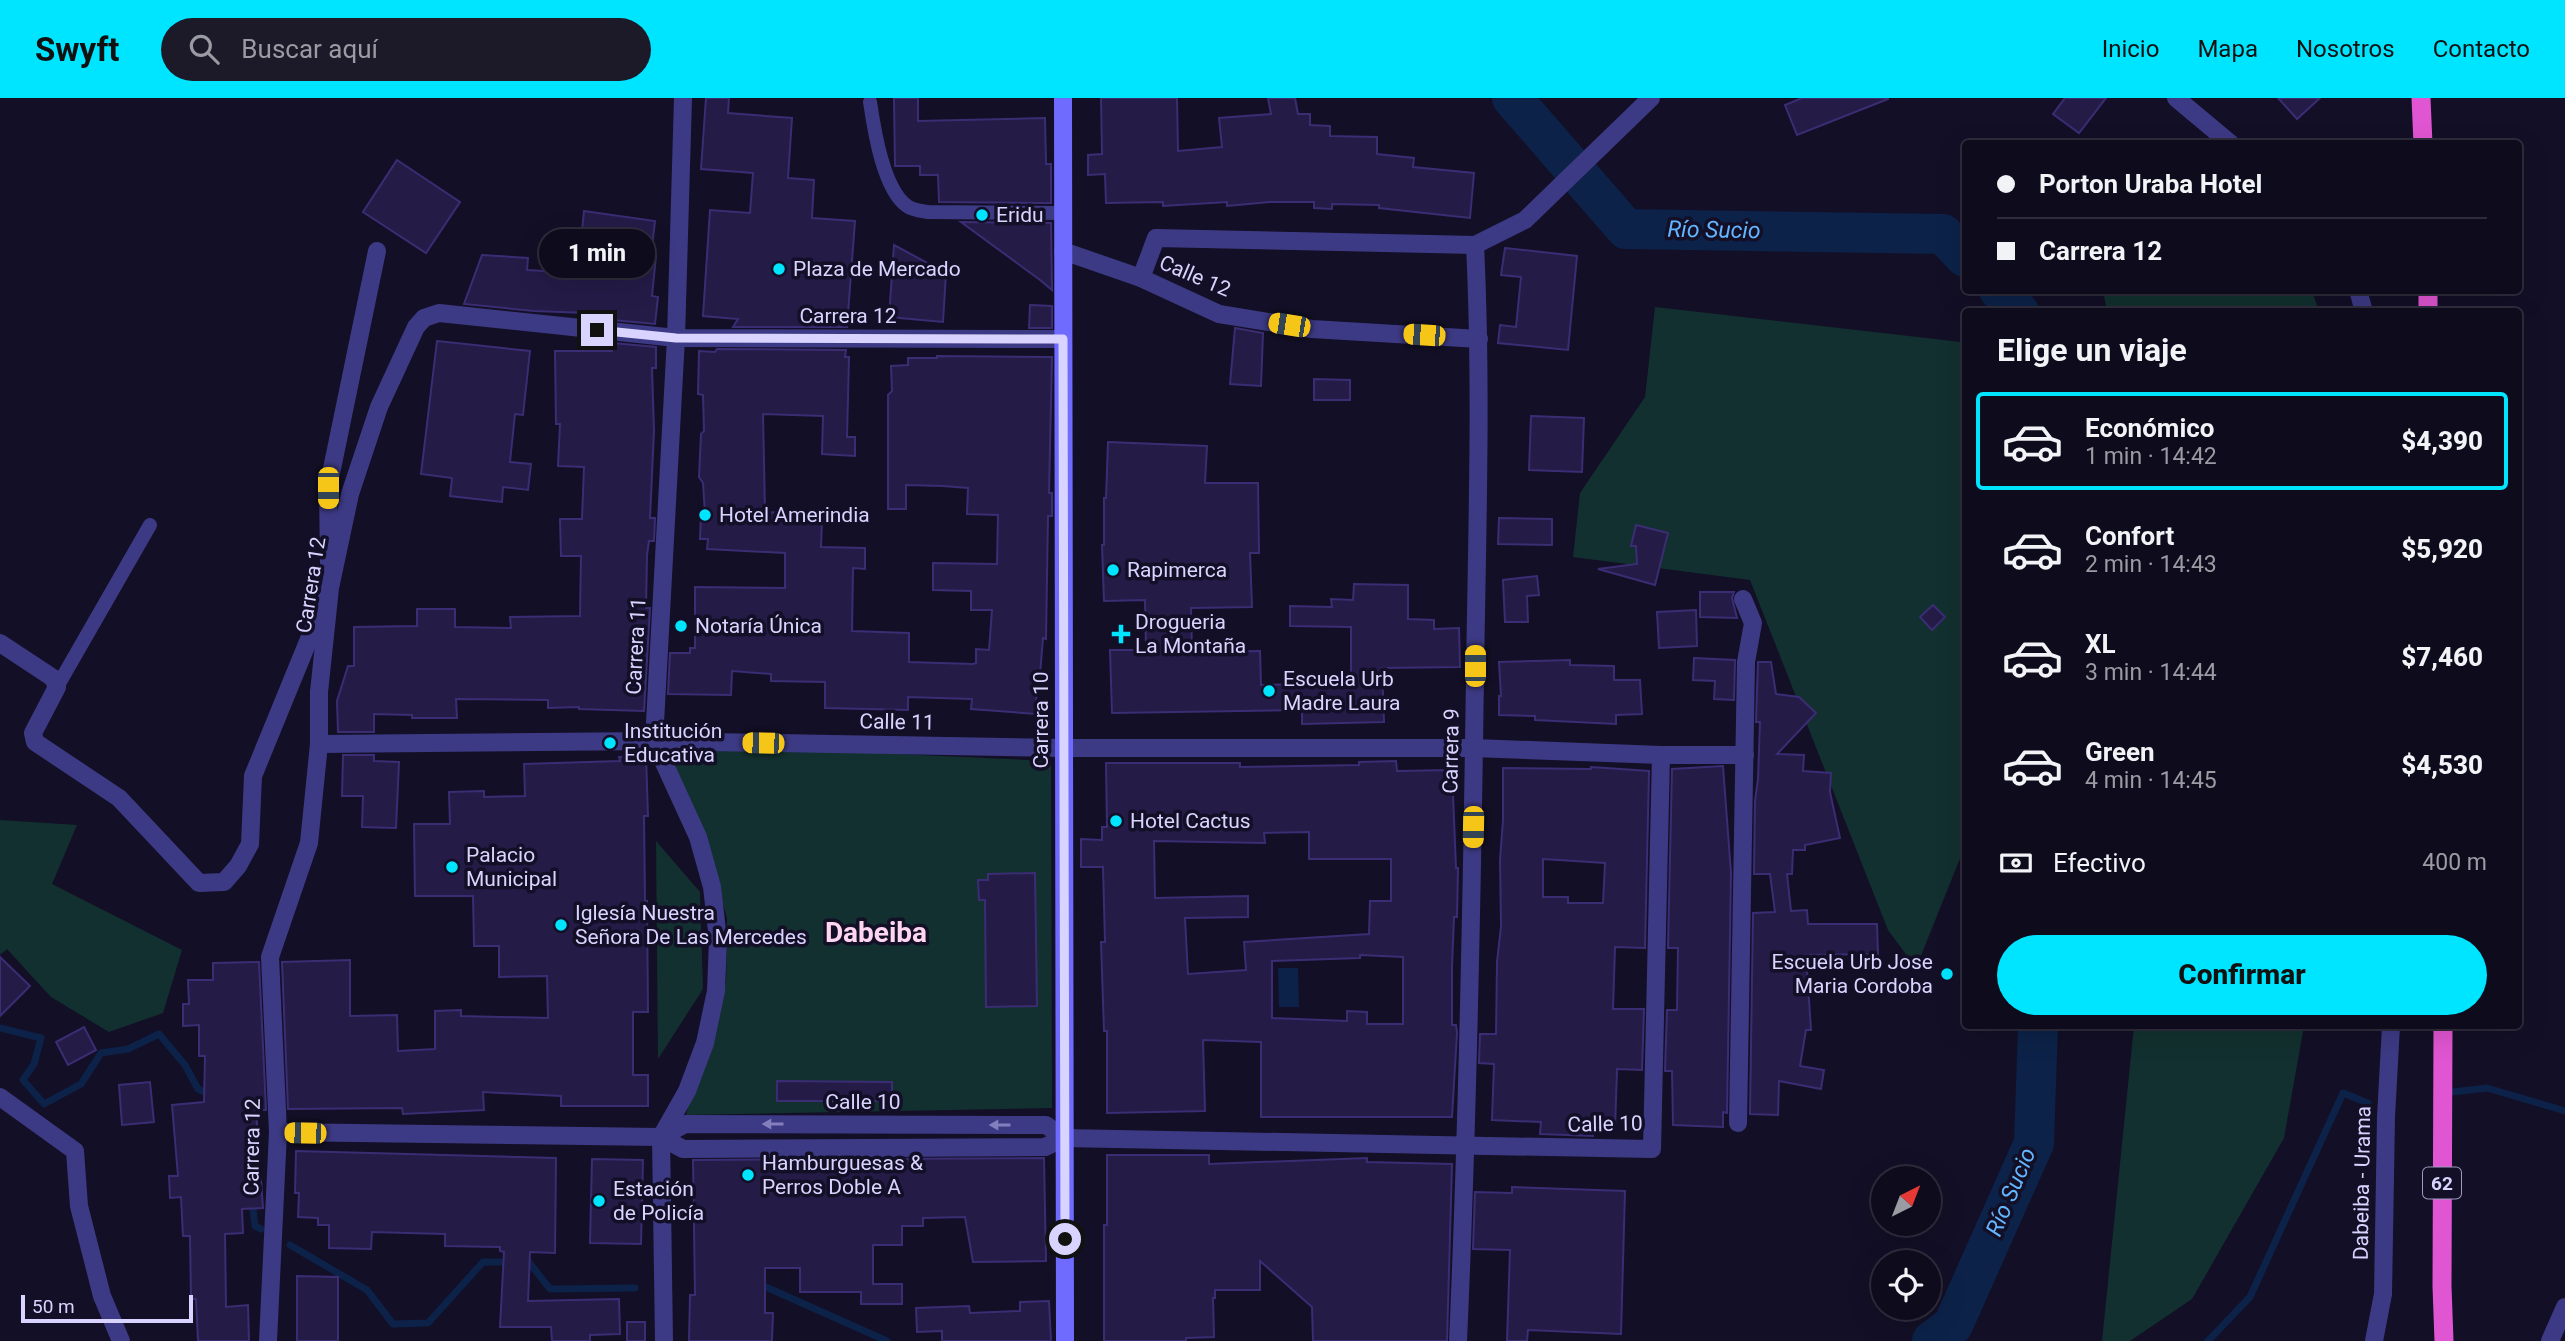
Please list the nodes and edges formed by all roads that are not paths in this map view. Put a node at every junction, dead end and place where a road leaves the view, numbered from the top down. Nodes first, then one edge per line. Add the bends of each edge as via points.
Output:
1 (683, 98) edge
2 (1063, 98) edge
3 (1651, 98) edge
4 (2176, 98) edge
5 (2421, 98) edge
6 (870, 102) dead end
7 (2226, 140) edge
8 (2423, 140) edge
9 (1063, 213) junction
10 (1475, 245) junction
11 (377, 251) dead end
12 (1063, 251) junction
13 (1141, 278) junction
14 (676, 338) junction
15 (1063, 339) junction
16 (1479, 339) junction
17 (150, 525) dead end
18 (330, 588) junction
19 (1743, 599) dead end
20 (0, 643) edge
21 (57, 687) junction
22 (654, 741) junction
23 (319, 744) junction
24 (1064, 748) junction
25 (1474, 748) junction
26 (1661, 755) junction
27 (1745, 755) junction
28 (2391, 1029) edge
29 (2443, 1029) edge
30 (0, 1097) edge
31 (1738, 1123) dead end
32 (278, 1132) junction
33 (661, 1137) junction
34 (1064, 1138) junction
35 (1467, 1145) junction
36 (2565, 1307) edge
37 (121, 1341) edge
38 (268, 1341) edge
39 (664, 1341) edge
40 (1065, 1341) edge
41 (1458, 1341) edge
42 (2374, 1341) edge
43 (2445, 1341) edge
44 (2550, 1341) edge

1 - 14 street, Carrera 11
2 - 9 main road, Carrera 10
3 - 10 street via 1525,220
4 - 7 street
5 - 8 highway
6 - 9 lane via 892,187 907,207 928,212
9 - 12 main road, Carrera 10
10 - 13 street via 1156,238
10 - 16 street, Carrera 9
11 - 18 street via 328,488
12 - 13 street, Calle 12
12 - 15 main road, Carrera 10
13 - 16 street, Calle 12 via 1219,314 1312,329
14 - 15 street, Carrera 12
14 - 18 street, Carrera 12 via 439,313 424,318 379,407 350,494
14 - 22 street, Carrera 11
15 - 24 main road, Carrera 10
16 - 25 street, Carrera 9
17 - 21 lane
18 - 21 street via 253,776 250,844 224,882 199,883 119,798 35,742 33,733
18 - 23 street, Carrera 12
19 - 27 street via 1753,623 1746,662
20 - 21 street via 53,678
22 - 23 street, Calle 11
22 - 24 street, Calle 11
22 - 33 street, Carrera 11 via 698,837 712,887 718,939 716,991 705,1042 687,1091
23 - 32 street, Carrera 12 via 309,843 270,957
24 - 25 street, Calle 11
24 - 34 main road, Carrera 10
25 - 26 street
25 - 35 street, Carrera 9
26 - 27 street
26 - 35 street, Calle 10 via 1652,1149
27 - 31 street
28 - 42 street, Dabeiba - Urama via 2383,1294
29 - 43 highway, 62
30 - 37 street via 75,1151 79,1206 102,1296
32 - 33 street, Calle 10
32 - 38 street, Carrera 12
33 - 34 street, Calle 10 via 683,1149 1045,1147
34 -> 33 street, Calle 10 via 1046,1125 685,1124
33 - 39 street
34 - 35 street, Calle 10
34 - 40 main road, Carrera 10
35 - 41 street, Carrera 9
36 - 44 street

